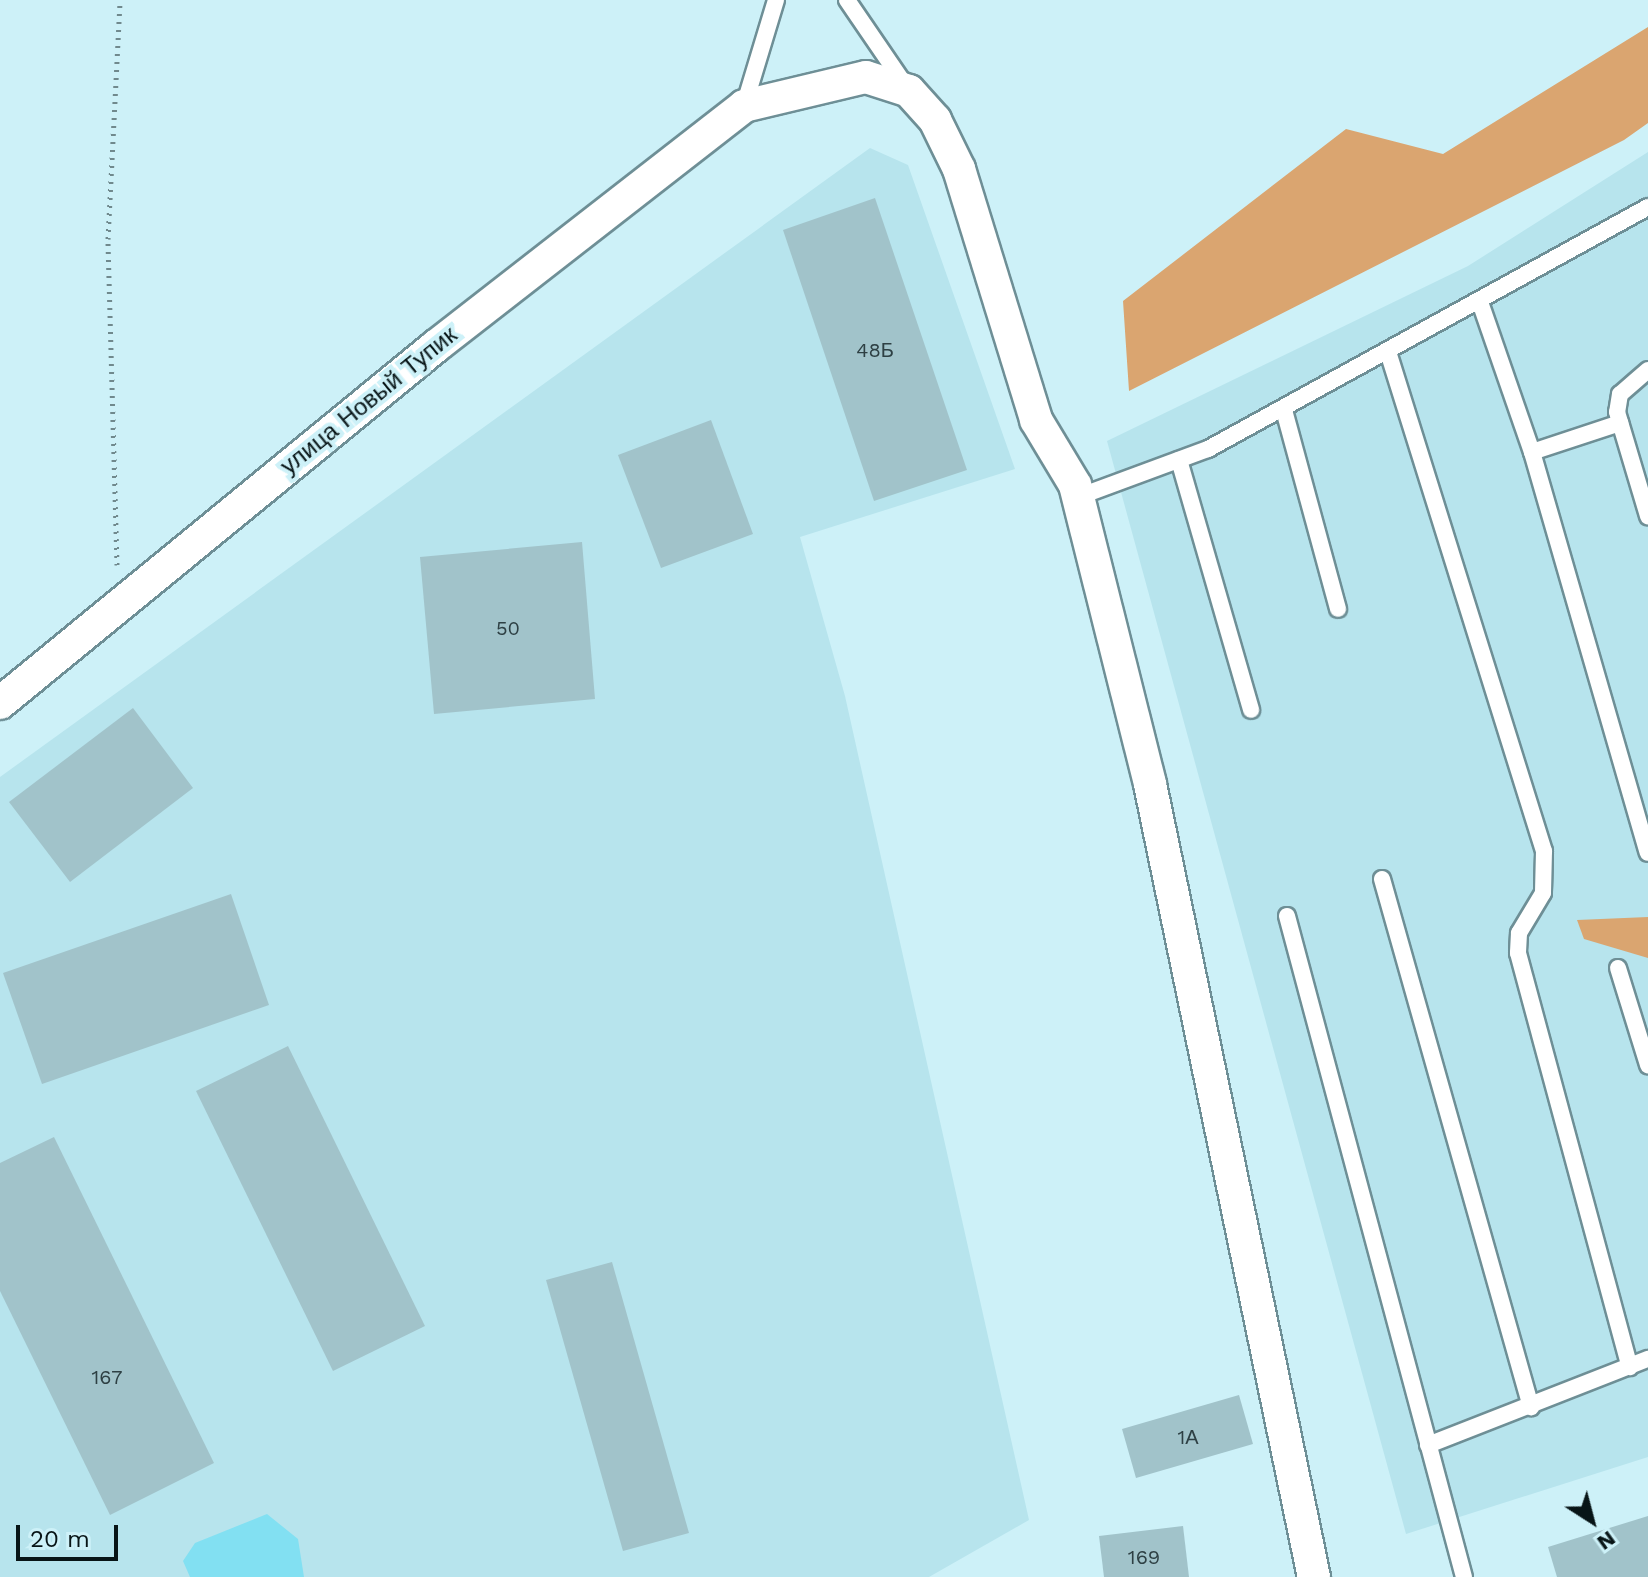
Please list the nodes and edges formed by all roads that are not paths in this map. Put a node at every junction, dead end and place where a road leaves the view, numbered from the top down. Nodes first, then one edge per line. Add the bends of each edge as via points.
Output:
1 (776, 0) edge
2 (847, 0) edge
3 (909, 91) junction
4 (744, 106) junction
5 (1648, 207) edge
6 (1481, 305) junction
7 (1389, 355) junction
8 (1648, 370) edge
9 (1284, 410) junction
10 (1620, 423) junction
11 (1532, 452) junction
12 (1179, 460) junction
13 (1078, 497) junction
14 (1648, 516) edge
15 (1338, 609) dead end
16 (0, 703) edge
17 (1251, 710) dead end
18 (1648, 853) edge
19 (1382, 879) dead end
20 (1287, 916) dead end
21 (1618, 968) dead end
22 (1648, 1065) edge
23 (1648, 1359) edge
24 (1630, 1367) junction
25 (1531, 1407) junction
26 (1428, 1445) junction
27 (1314, 1577) edge
28 (1464, 1577) edge

1 - 4 lane
2 - 3 lane
3 - 4 street via 866,77
3 - 13 street via 935,120 959,169 1036,420
4 - 16 street, улица Новый Тупик
5 - 6 lane
6 - 7 lane
6 - 11 lane
7 - 9 lane
7 - 24 lane via 1544,851 1543,893 1519,933 1518,953
8 - 10 lane via 1620,394
9 - 12 lane
9 - 15 lane
10 - 11 lane
10 - 14 lane
11 - 18 lane
12 - 13 lane
12 - 17 lane
13 - 27 street via 1150,784
19 - 25 lane
20 - 26 lane
21 - 22 lane
23 - 24 lane
24 - 25 lane
25 - 26 lane
26 - 28 lane

